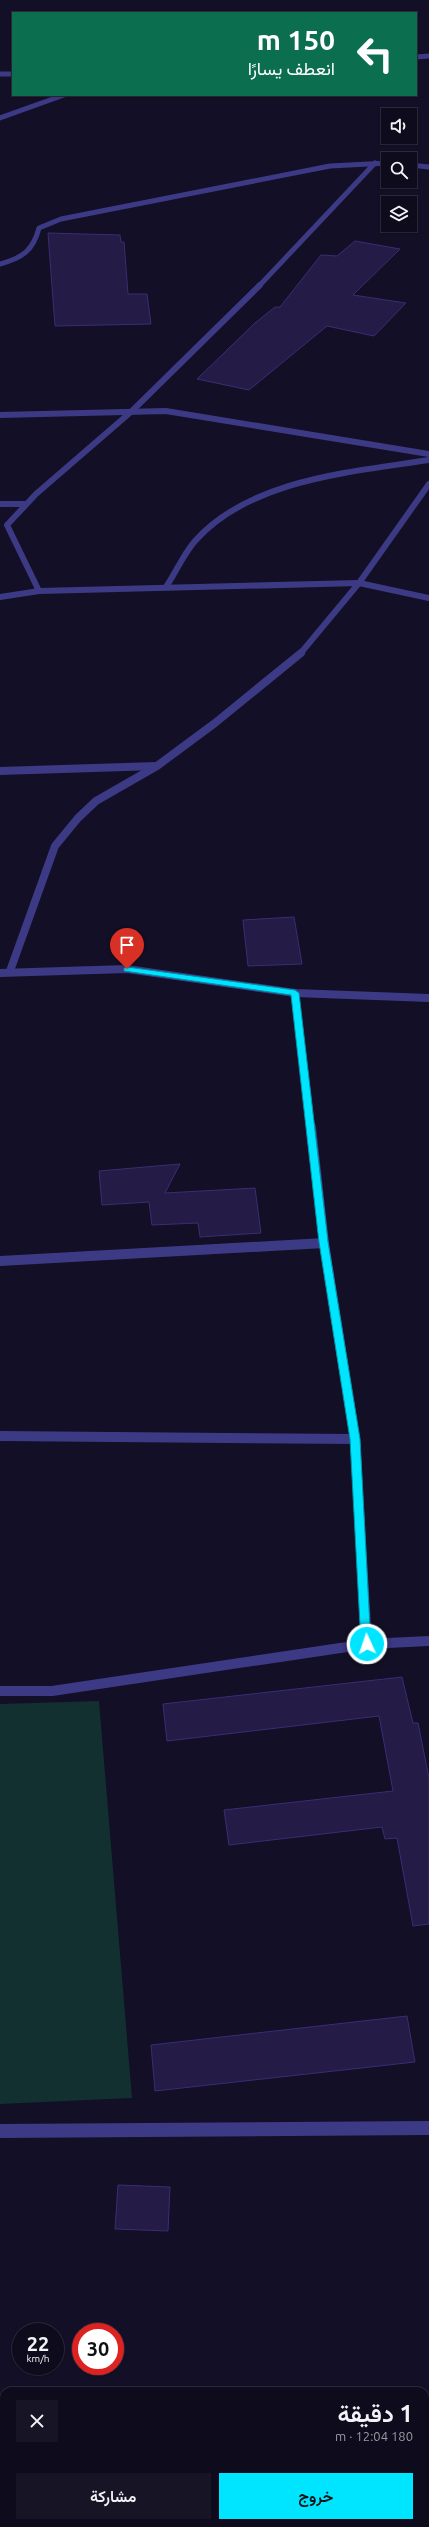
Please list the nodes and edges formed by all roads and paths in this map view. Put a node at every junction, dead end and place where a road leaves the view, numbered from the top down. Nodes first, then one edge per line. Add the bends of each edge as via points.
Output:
1 (429, 56) edge
2 (417, 57) edge
3 (0, 74) edge
4 (12, 74) edge
5 (61, 96) edge
6 (0, 118) edge
7 (375, 163) junction
8 (381, 163) edge
9 (417, 166) edge
10 (429, 167) edge
11 (0, 264) edge
12 (131, 413) junction
13 (0, 415) edge
14 (429, 454) edge
15 (429, 460) edge
16 (429, 484) edge
17 (0, 504) edge
18 (24, 504) junction
19 (359, 583) junction
20 (166, 586) junction
21 (39, 591) junction
22 (0, 597) edge
23 (429, 598) edge
24 (157, 766) junction
25 (0, 771) edge
26 (10, 971) junction
27 (0, 973) edge
28 (295, 993) junction
29 (429, 998) edge
30 (324, 1242) junction
31 (0, 1261) edge
32 (0, 1436) edge
33 (355, 1439) junction
34 (429, 1641) edge
35 (367, 1644) junction
36 (0, 1691) edge
37 (429, 2128) edge
38 (0, 2131) edge

1 - 2 street
3 - 4 street
5 - 6 street
7 - 8 street
7 - 11 street via 330,166 54,221 40,228 36,245 20,259
7 - 12 street via 317,227
9 - 10 street
12 - 13 street
12 - 14 street via 166,411
12 - 18 street
15 - 20 street via 309,480 239,505 199,536
16 - 19 street
17 - 18 street
18 - 21 street via 7,525
19 - 20 street
19 - 23 street
19 - 24 street via 305,650
20 - 21 street
21 - 22 street
24 - 25 street
24 - 26 street via 96,801 55,846
26 - 27 street
26 - 28 street via 127,969
28 - 29 street
28 - 30 street
30 - 31 street
30 - 33 street
32 - 33 street
33 - 35 street
34 - 35 street
35 - 36 street via 52,1691
37 - 38 street

